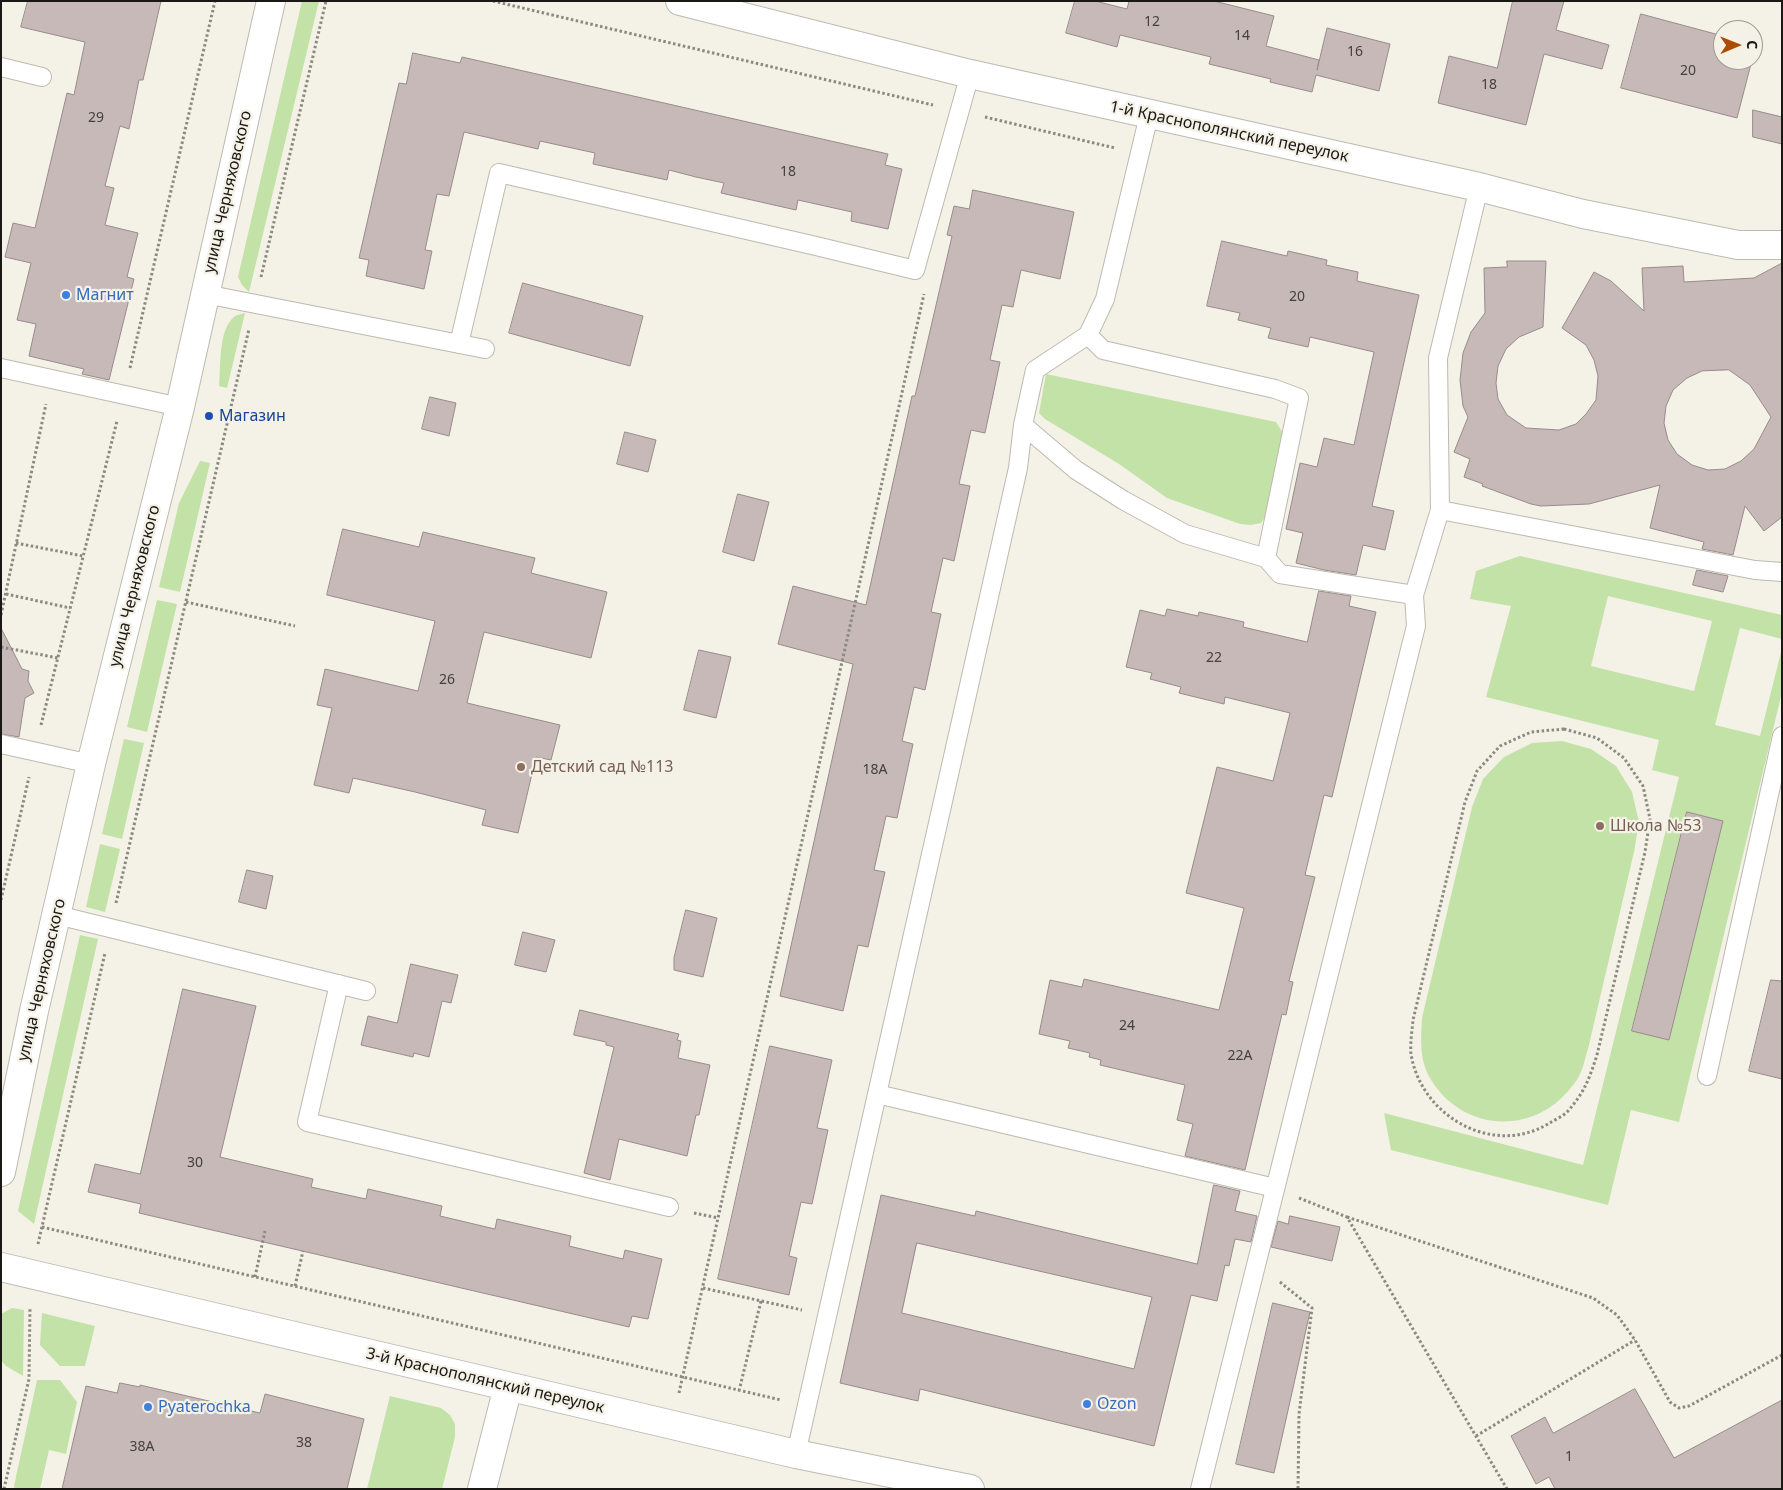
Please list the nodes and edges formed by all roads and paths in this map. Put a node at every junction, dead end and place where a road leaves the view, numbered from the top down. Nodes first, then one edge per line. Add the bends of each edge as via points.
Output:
1 (215, 1) edge
2 (271, 1) edge
3 (326, 1) edge
4 (493, 1) edge
5 (680, 1) edge
6 (1, 67) edge
7 (970, 74) junction
8 (42, 77) dead end
9 (936, 106) dead end
10 (1149, 115) junction
11 (984, 117) dead end
12 (1119, 148) dead end
13 (1479, 187) junction
14 (1782, 245) edge
15 (924, 293) dead end
16 (205, 294) junction
17 (255, 304) junction
18 (1088, 335) junction
19 (459, 344) junction
20 (485, 350) dead end
21 (1, 368) edge
22 (51, 379) junction
23 (124, 395) junction
24 (180, 408) junction
25 (1023, 425) junction
26 (1440, 510) junction
27 (16, 543) junction
28 (84, 556) junction
29 (1266, 558) junction
30 (1782, 572) edge
31 (6, 594) junction
32 (1414, 594) junction
33 (186, 602) junction
34 (70, 608) junction
35 (1, 616) edge
36 (295, 626) dead end
37 (1, 646) edge
38 (58, 658) junction
39 (1782, 736) edge
40 (1, 744) edge
41 (35, 752) junction
42 (91, 764) junction
43 (1465, 802) joint
44 (1, 900) edge
45 (57, 915) junction
46 (110, 928) junction
47 (339, 984) junction
48 (366, 991) dead end
49 (1707, 1076) dead end
50 (877, 1094) junction
51 (1, 1172) edge
52 (1275, 1188) junction
53 (669, 1207) dead end
54 (1346, 1217) junction
55 (42, 1227) junction
56 (265, 1231) dead end
57 (1262, 1241) junction
58 (303, 1251) dead end
59 (1, 1267) edge
60 (31, 1274) junction
61 (254, 1277) junction
62 (295, 1286) junction
63 (703, 1288) junction
64 (760, 1301) junction
65 (827, 1316) junction
66 (1635, 1340) junction
67 (1782, 1355) edge
68 (682, 1377) junction
69 (508, 1387) junction
70 (740, 1390) junction
71 (806, 1406) junction
72 (672, 1425) junction
73 (1476, 1436) junction
74 (796, 1454) junction
75 (4, 1489) edge
76 (482, 1489) edge
77 (970, 1489) edge
78 (1200, 1489) edge
79 (1298, 1489) edge
80 (1507, 1489) edge

1 - 23 path
2 - 16 street, улица Черняховского
3 - 17 path
4 - 9 path
5 - 7 street, 1-й Краснополянский переулок
6 - 8 lane
7 - 10 street, 1-й Краснополянский переулок
7 - 19 lane via 915,270 499,173
10 - 13 street, 1-й Краснополянский переулок
10 - 18 lane via 1105,299
11 - 12 path
13 - 14 street, 1-й Краснополянский переулок via 1583,214 1738,245
13 - 26 lane via 1438,358
15 - 63 path
16 - 17 lane
16 - 24 street, улица Черняховского
17 - 19 lane
17 - 33 path
18 - 25 lane via 1034,370
18 - 29 lane via 1103,350 1275,389 1298,398
19 - 20 lane
21 - 22 lane
22 - 23 lane
22 - 27 path
23 - 24 lane
23 - 28 path
24 - 42 street, улица Черняховского
25 - 29 lane via 1076,470 1185,534
25 - 50 lane via 1018,468
26 - 30 lane via 1756,570
26 - 32 lane
27 - 28 path
27 - 31 path
28 - 34 path
29 - 32 lane via 1280,574
31 - 34 path
31 - 35 path
32 - 52 lane via 1416,626
33 - 36 path
33 - 46 path
34 - 38 path
37 - 38 path
38 - 41 path
39 - 49 lane
40 - 41 lane
41 - 42 lane
41 - 44 path
42 - 45 street, улица Черняховского
43 - 43 path via 1478,771 1500,746 1531,732 1564,729 1597,738 1624,758 1643,786 1650,819 1643,862 1587,1087 1566,1113 1551,1122 1536,1130 1504,1136 1470,1130 1442,1112 1421,1086 1411,1054 1413,1020
45 - 46 lane
45 - 51 street, улица Черняховского
46 - 47 lane
46 - 55 path
47 - 48 lane
47 - 53 lane via 307,1122
50 - 52 lane
50 - 65 lane
52 - 54 path
52 - 57 lane
54 - 66 path via 1594,1298 1617,1315
54 - 73 path
55 - 60 path
55 - 61 path
56 - 61 path
57 - 78 lane
57 - 79 path via 1275,1278 1312,1308 1298,1420
58 - 62 path
59 - 60 street, 3-й Краснополянский переулок
60 - 69 street, 3-й Краснополянский переулок
60 - 75 path via 29,1380
61 - 62 path
62 - 68 path
63 - 64 path
63 - 68 path
64 - 65 path
64 - 70 path
65 - 71 lane
66 - 67 path via 1670,1402 1679,1408 1689,1406
66 - 73 path
68 - 70 path
68 - 72 path
69 - 72 street, 3-й Краснополянский переулок
69 - 76 street
70 - 71 path
71 - 74 lane
72 - 74 street, 3-й Краснополянский переулок
73 - 80 path
74 - 77 street, 3-й Краснополянский переулок

